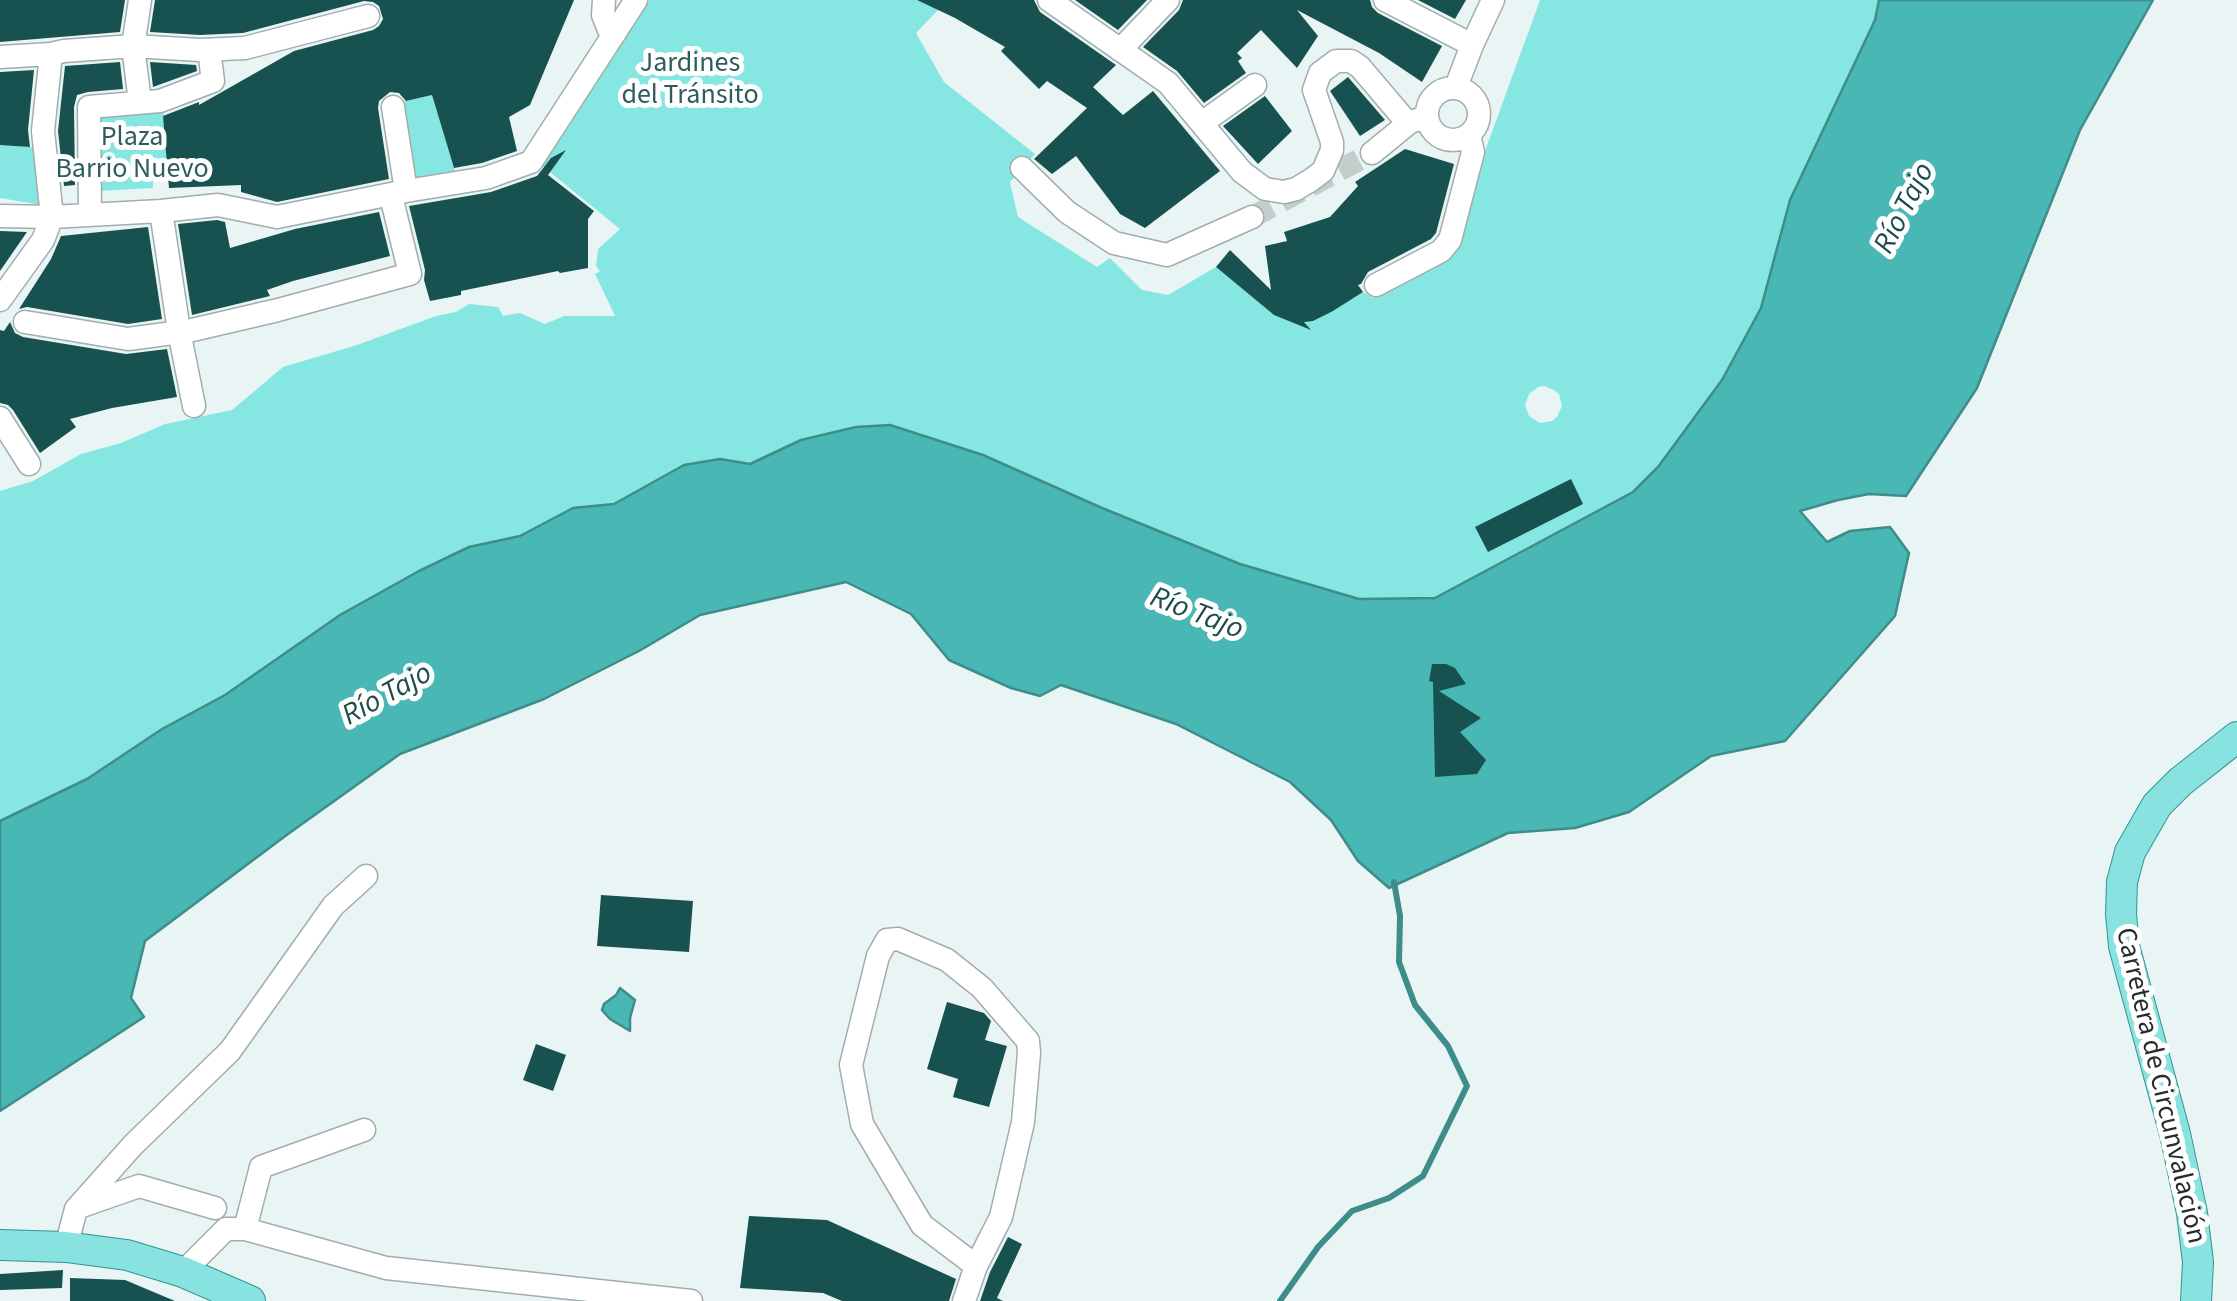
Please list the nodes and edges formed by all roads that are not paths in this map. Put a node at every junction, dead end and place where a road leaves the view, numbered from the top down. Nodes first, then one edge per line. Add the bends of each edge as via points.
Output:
1 (140, 0) edge
2 (604, 0) edge
3 (636, 0) edge
4 (1050, 0) edge
5 (1168, 0) edge
6 (1385, 0) edge
7 (1493, 0) edge
8 (368, 14) edge
9 (615, 33) junction
10 (1472, 45) junction
11 (133, 46) junction
12 (204, 50) junction
13 (1120, 50) junction
14 (52, 54) junction
15 (0, 57) edge
16 (1256, 85) dead end
17 (1456, 87) junction
18 (140, 102) junction
19 (393, 107) dead end
20 (1418, 119) junction
21 (1202, 123) junction
22 (1469, 135) junction
23 (1372, 153) tunnel mouth
24 (1022, 168) dead end
25 (398, 193) junction
26 (161, 211) junction
27 (90, 215) junction
28 (0, 216) edge
29 (52, 217) junction
30 (1252, 217) tunnel mouth
31 (1376, 285) dead end
32 (0, 300) edge
33 (26, 322) dead end
34 (179, 332) junction
35 (194, 406) dead end
36 (0, 418) edge
37 (29, 464) dead end
38 (2237, 737) edge
39 (366, 876) dead end
40 (364, 1130) dead end
41 (76, 1208) junction
42 (215, 1208) dead end
43 (246, 1229) junction
44 (0, 1245) edge
45 (66, 1247) junction
46 (976, 1266) junction
47 (183, 1272) junction
48 (250, 1301) edge
49 (691, 1301) edge
50 (964, 1301) edge
51 (2196, 1301) edge

1 - 11 street
2 - 9 street via 602,14
3 - 9 street
4 - 13 street
5 - 13 street
6 - 10 street
7 - 10 street
8 - 12 street via 245,48
9 - 25 street via 531,162 486,178
10 - 17 street
11 - 12 street
11 - 14 street
11 - 18 street
12 - 18 street via 213,81
13 - 21 street via 1168,83
14 - 15 street
14 - 29 street via 42,130
16 - 21 street
17 - 20 street via 1434,95
17 - 22 street via 1478,102 1479,120
18 - 27 street via 89,107
19 - 25 street
20 - 21 street via 1393,108 1360,66 1336,61 1320,73 1314,90 1332,142 1329,156 1311,180 1284,192 1254,183
20 - 22 street via 1446,140
20 - 23 street
22 - 31 street via 1473,152 1450,240
24 - 30 street via 1067,212 1114,243 1167,255
25 - 26 street via 278,218 218,205
25 - 34 street via 410,274
26 - 27 street
26 - 34 street
27 - 29 street
28 - 29 street
29 - 32 street
33 - 34 street via 128,339
34 - 35 street
36 - 37 street
38 - 51 main road, Carretera de Circunvalación via 2158,806 2130,852 2122,882 2124,946 2192,1213
39 - 41 street via 332,906 230,1052
40 - 43 street via 262,1168
41 - 42 street via 138,1186
41 - 45 street
43 - 47 street via 226,1229
43 - 49 street via 386,1268
44 - 45 main road
45 - 47 main road via 128,1255
46 - 46 street via 922,1225 862,1124 851,1065 887,940 947,960 1028,1040 1023,1122 1001,1217
46 - 50 street
47 - 48 main road

